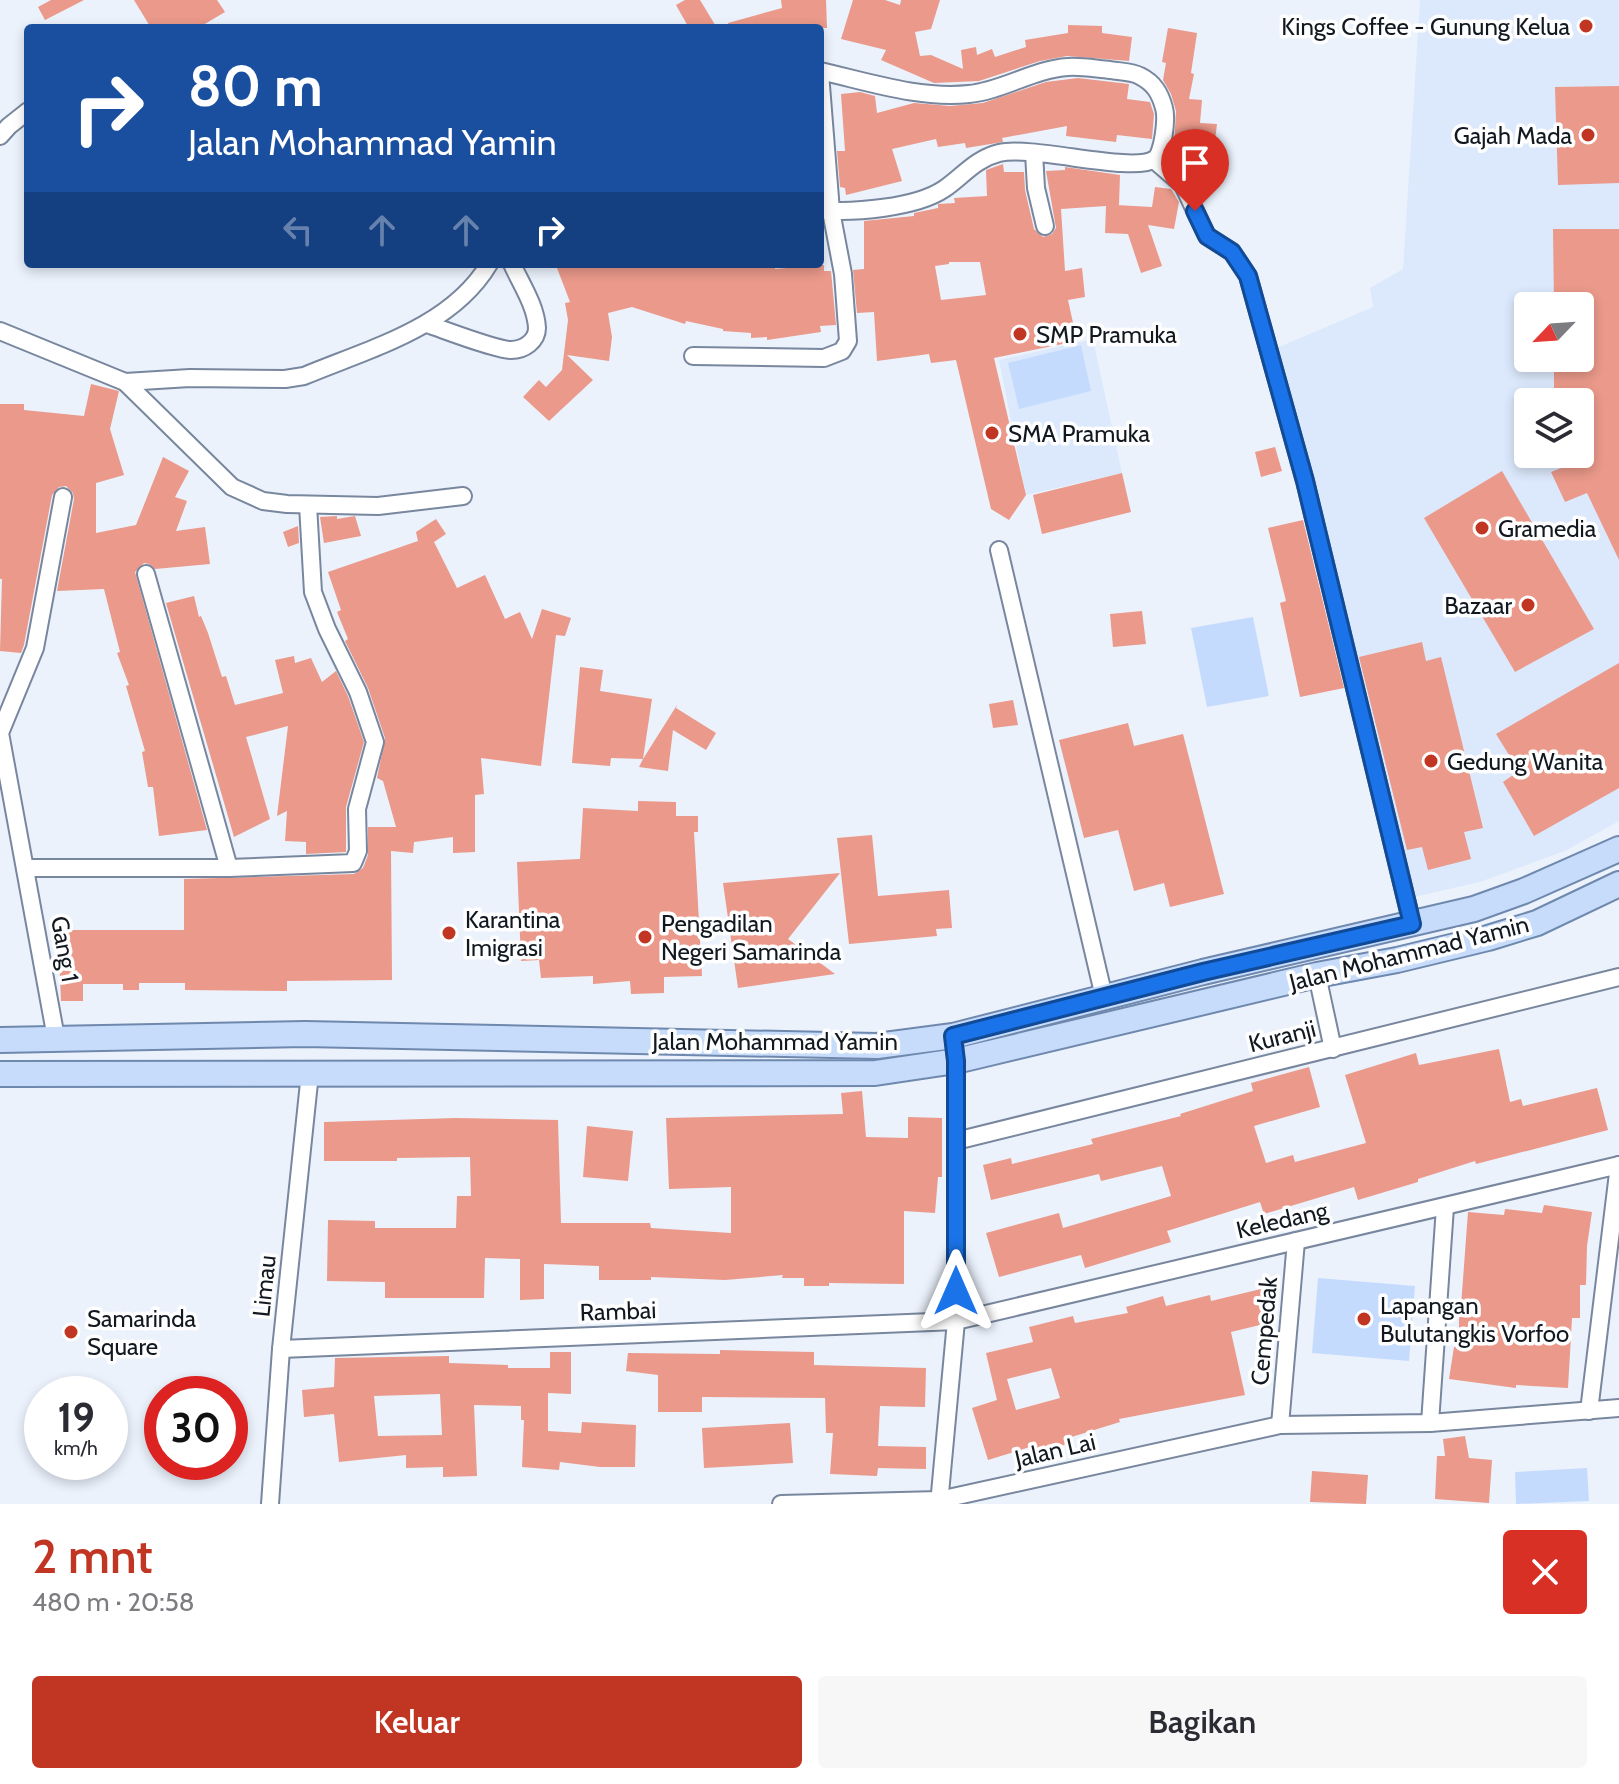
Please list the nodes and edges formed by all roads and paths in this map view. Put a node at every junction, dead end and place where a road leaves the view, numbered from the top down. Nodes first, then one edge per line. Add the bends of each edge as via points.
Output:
1 (824, 73) edge
2 (24, 115) edge
3 (0, 136) edge
4 (1034, 153) junction
5 (1154, 160) junction
6 (824, 182) edge
7 (825, 210) edge
8 (1045, 226) dead end
9 (486, 268) edge
10 (514, 268) edge
11 (427, 324) junction
12 (0, 331) edge
13 (693, 356) dead end
14 (125, 382) junction
15 (463, 496) dead end
16 (63, 497) dead end
17 (308, 505) junction
18 (999, 550) dead end
19 (146, 574) dead end
20 (1619, 849) edge
21 (25, 868) junction
22 (229, 868) junction
23 (1619, 884) edge
24 (1412, 924) junction
25 (1317, 975) junction
26 (1619, 977) edge
27 (1104, 997) junction
28 (953, 1036) junction
29 (56, 1038) junction
30 (0, 1040) edge
31 (1333, 1049) junction
32 (956, 1061) junction
33 (310, 1073) junction
34 (0, 1074) edge
35 (956, 1141) junction
36 (1619, 1165) edge
37 (1445, 1207) junction
38 (1296, 1241) junction
39 (956, 1321) junction
40 (281, 1349) junction
41 (1619, 1408) edge
42 (1589, 1411) junction
43 (1430, 1423) junction
44 (1280, 1425) junction
45 (939, 1502) edge
46 (270, 1504) edge
47 (781, 1504) edge

1 - 5 street via 928,95 971,94 1066,67 1137,74 1153,84 1166,113 1160,154
2 - 3 street
4 - 5 street via 1129,163
4 - 7 street via 1003,152 979,159 941,191 915,200
4 - 8 street
5 - 24 street via 1183,185 1207,236 1232,252 1248,276 1305,481
6 - 7 street
7 - 13 street via 843,274 848,341 842,351 824,358
9 - 11 street
10 - 11 street via 534,312 537,332 532,342 510,350
11 - 14 street via 304,376
12 - 14 street
14 - 17 street via 232,487 263,501
15 - 17 street via 378,506
16 - 21 street, Gang 1 via 35,648 0,733
17 - 22 street via 313,592 375,742 357,809 358,851 353,863
18 - 27 street
19 - 22 street
20 - 24 main road, Jalan Mohammad Yamin via 1524,891
21 - 22 street
21 - 29 street, Gang 1
23 - 25 main road, Jalan Mohammad Yamin via 1537,923 1488,938
24 - 27 main road, Jalan Mohammad Yamin
25 - 31 street
25 - 32 main road, Jalan Mohammad Yamin
26 - 31 street, Kuranji
27 - 28 main road, Jalan Mohammad Yamin
28 - 29 main road, Jalan Mohammad Yamin via 877,1046 305,1034
28 - 32 main road
29 - 30 main road, Jalan Mohammad Yamin
31 - 35 street, Kuranji
32 - 33 main road, Jalan Mohammad Yamin via 875,1073
32 - 35 street
33 - 34 main road, Jalan Mohammad Yamin
33 - 40 street, Limau
35 - 39 street
36 - 37 street, Keledang
36 - 42 street
37 - 38 street, Keledang
37 - 43 street
38 - 39 street, Keledang
38 - 44 street, Cempedak
39 - 40 street, Rambai
39 - 45 street
40 - 46 street, Limau
41 - 42 street, Jalan Lai
42 - 43 street, Jalan Lai
43 - 44 street, Jalan Lai
44 - 45 street, Jalan Lai
45 - 47 street, Jalan Lai

